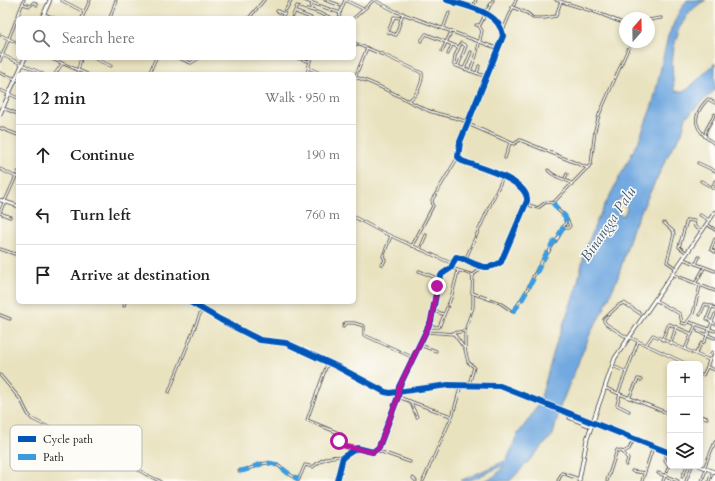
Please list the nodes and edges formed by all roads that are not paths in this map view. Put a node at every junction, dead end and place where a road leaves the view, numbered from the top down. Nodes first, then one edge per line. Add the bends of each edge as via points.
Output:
1 (24, 0) edge
2 (50, 0) edge
3 (61, 0) edge
4 (90, 0) edge
5 (116, 0) edge
6 (264, 0) edge
7 (291, 0) edge
8 (304, 0) edge
9 (325, 0) edge
10 (345, 0) edge
11 (374, 0) edge
12 (447, 0) edge
13 (476, 0) edge
14 (494, 0) edge
15 (516, 0) edge
16 (556, 0) edge
17 (561, 1) junction
18 (312, 3) junction
19 (23, 4) junction
20 (37, 5) dead end
21 (342, 6) junction
22 (512, 7) junction
23 (472, 8) junction
24 (488, 9) junction
25 (311, 10) junction
26 (363, 10) junction
27 (277, 11) dead end
28 (84, 12) junction
29 (295, 12) junction
30 (482, 12) junction
31 (340, 13) junction
32 (403, 13) junction
33 (449, 13) dead end
34 (44, 14) joint
35 (284, 14) joint
36 (486, 14) junction
37 (19, 16) edge
38 (49, 16) edge
39 (83, 16) edge
40 (111, 16) edge
41 (251, 16) edge
42 (293, 16) edge
43 (306, 16) edge
44 (326, 16) edge
45 (339, 16) edge
46 (356, 16) edge
47 (401, 18) junction
48 (662, 18) dead end
49 (655, 19) edge
50 (619, 22) edge
51 (476, 25) dead end
52 (15, 26) edge
53 (479, 26) junction
54 (443, 29) junction
55 (502, 30) junction
56 (451, 32) junction
57 (0, 35) edge
58 (10, 39) junction
59 (421, 41) dead end
60 (478, 41) junction
61 (16, 42) edge
62 (445, 43) junction
63 (356, 44) edge
64 (452, 45) junction
65 (458, 47) junction
66 (367, 48) junction
67 (628, 48) edge
68 (498, 49) junction
69 (442, 51) dead end
70 (471, 52) dead end
71 (0, 54) edge
72 (448, 54) dead end
73 (3, 56) junction
74 (24, 60) edge
75 (54, 60) edge
76 (80, 60) edge
77 (98, 60) edge
78 (155, 60) edge
79 (184, 60) edge
80 (196, 60) edge
81 (306, 60) edge
82 (0, 61) edge
83 (310, 61) joint
84 (62, 64) junction
85 (21, 65) junction
86 (111, 66) dead end
87 (458, 66) junction
88 (479, 66) dead end
89 (309, 68) junction
90 (464, 68) junction
91 (78, 70) junction
92 (470, 71) junction
93 (19, 72) edge
94 (38, 72) edge
95 (56, 72) edge
96 (82, 72) edge
97 (150, 72) edge
98 (308, 72) edge
99 (318, 72) edge
100 (0, 73) edge
101 (476, 73) junction
102 (356, 75) edge
103 (356, 77) edge
104 (487, 77) junction
105 (16, 79) edge
106 (16, 81) edge
107 (0, 90) edge
108 (9, 94) junction
109 (16, 97) edge
110 (409, 100) junction
111 (715, 103) edge
112 (2, 106) edge
113 (16, 113) edge
114 (0, 114) edge
115 (715, 114) edge
116 (468, 124) junction
117 (0, 128) edge
118 (16, 134) edge
119 (705, 137) junction
120 (510, 142) junction
121 (715, 144) edge
122 (458, 157) junction
123 (505, 158) dead end
124 (698, 163) dead end
125 (588, 168) junction
126 (0, 170) edge
127 (548, 170) dead end
128 (715, 171) edge
129 (567, 174) dead end
130 (503, 176) junction
131 (16, 177) joint
132 (565, 178) junction
133 (701, 181) dead end
134 (715, 181) edge
135 (573, 184) junction
136 (712, 188) junction
137 (715, 190) edge
138 (0, 200) edge
139 (556, 200) junction
140 (4, 201) junction
141 (553, 203) junction
142 (526, 204) junction
143 (16, 205) edge
144 (557, 208) junction
145 (0, 213) edge
146 (715, 213) edge
147 (700, 215) dead end
148 (10, 217) dead end
149 (356, 218) edge
150 (566, 219) junction
151 (709, 220) junction
152 (664, 224) dead end
153 (706, 224) junction
154 (562, 228) junction
155 (715, 230) edge
156 (702, 231) junction
157 (426, 235) dead end
158 (391, 236) junction
159 (715, 239) edge
160 (412, 246) junction
161 (0, 249) edge
162 (420, 249) junction
163 (715, 252) edge
164 (687, 253) junction
165 (16, 255) edge
166 (699, 257) dead end
167 (683, 259) junction
168 (465, 260) junction
169 (381, 264) dead end
170 (453, 264) junction
171 (696, 264) junction
172 (480, 266) junction
173 (451, 268) junction
174 (676, 268) junction
175 (704, 268) junction
176 (458, 271) junction
177 (715, 271) edge
178 (419, 272) dead end
179 (672, 274) junction
180 (473, 275) junction
181 (439, 279) junction
182 (695, 284) junction
183 (700, 286) junction
184 (715, 291) edge
185 (473, 294) junction
186 (655, 300) junction
187 (194, 304) edge
188 (198, 306) joint
189 (712, 306) junction
190 (715, 308) edge
191 (202, 309) junction
192 (434, 310) junction
193 (443, 314) junction
194 (715, 314) edge
195 (0, 315) edge
196 (700, 315) dead end
197 (644, 316) junction
198 (10, 319) dead end
199 (689, 322) junction
200 (712, 322) junction
201 (696, 324) junction
202 (715, 324) edge
203 (429, 326) junction
204 (343, 327) dead end
205 (676, 327) junction
206 (709, 329) junction
207 (694, 330) junction
208 (715, 331) edge
209 (426, 332) junction
210 (465, 332) junction
211 (453, 333) junction
212 (692, 334) junction
213 (707, 335) junction
214 (629, 338) junction
215 (715, 338) edge
216 (662, 340) junction
217 (638, 342) junction
218 (671, 343) junction
219 (420, 345) junction
220 (646, 345) junction
221 (465, 348) junction
222 (686, 349) junction
223 (436, 351) dead end
224 (712, 352) dead end
225 (696, 354) junction
226 (414, 358) junction
227 (709, 360) junction
228 (681, 361) edge
229 (328, 362) junction
230 (612, 366) junction
231 (707, 367) junction
232 (715, 370) edge
233 (626, 372) junction
234 (0, 375) edge
235 (703, 375) edge
236 (641, 380) dead end
237 (461, 384) junction
238 (469, 385) junction
239 (604, 388) junction
240 (399, 391) junction
241 (169, 392) dead end
242 (619, 394) junction
243 (398, 397) junction
244 (629, 398) junction
245 (410, 401) junction
246 (629, 411) dead end
247 (667, 411) edge
248 (451, 416) junction
249 (417, 417) dead end
250 (703, 417) edge
251 (569, 418) dead end
252 (707, 418) dead end
253 (592, 422) junction
254 (44, 425) edge
255 (591, 427) junction
256 (634, 439) junction
257 (715, 442) edge
258 (653, 447) junction
259 (357, 448) junction
260 (376, 450) junction
261 (667, 451) edge
262 (623, 452) junction
263 (343, 457) junction
264 (410, 462) dead end
265 (626, 464) dead end
266 (703, 467) edge
267 (706, 468) junction
268 (668, 469) edge
269 (685, 469) edge
270 (691, 469) edge
271 (142, 470) edge
272 (240, 471) dead end
273 (632, 471) dead end
274 (714, 472) edge
275 (644, 473) junction
276 (658, 473) dead end
277 (665, 475) junction
278 (682, 477) dead end
279 (413, 478) dead end
280 (298, 480) edge
281 (579, 480) edge
282 (678, 480) edge
283 (160, 481) edge
284 (337, 481) edge
285 (416, 481) edge
286 (423, 481) edge
287 (558, 481) edge
288 (607, 481) edge
289 (642, 481) edge
290 (663, 481) edge
291 (686, 481) edge
292 (702, 481) edge
293 (709, 481) edge

1 - 19 street
2 - 34 main road
3 - 28 street
4 - 28 street
5 - 40 street
6 - 41 street
7 - 35 street
8 - 18 street
9 - 21 street
10 - 21 street
10 - 26 street
11 - 26 street
11 - 32 street
12 - 23 street
13 - 23 street
14 - 24 street
15 - 22 street
16 - 17 street
17 - 22 street via 556,16 545,18 533,18
17 - 50 street
18 - 25 street
18 - 31 street
19 - 20 street via 29,6 34,2
19 - 37 street
21 - 31 street
22 - 55 street
23 - 30 street
24 - 30 street
24 - 36 street
25 - 29 street via 298,6
25 - 44 street
26 - 46 street
27 - 35 street
28 - 39 street
29 - 42 street
29 - 43 street
30 - 36 street
31 - 45 street
32 - 47 street
32 - 54 street
33 - 54 street
34 - 38 street
36 - 53 street
36 - 55 street via 497,21
47 - 47 street via 396,35 388,32 394,17
48 - 49 street
51 - 53 street
52 - 58 street
53 - 60 street via 482,30
54 - 56 street
55 - 68 street via 503,36
56 - 60 street
56 - 62 street
57 - 58 street
58 - 61 street
58 - 73 street
59 - 62 street via 426,34
60 - 68 street
60 - 92 street via 478,50
62 - 64 street
62 - 69 street
63 - 66 street
64 - 65 street
64 - 72 street
65 - 87 street via 454,64
65 - 87 street via 460,43 466,46
66 - 102 street
66 - 110 street via 422,73 419,88
67 - 125 street via 599,115 592,161
68 - 104 street
70 - 90 street
71 - 73 street
73 - 82 street
73 - 85 street
74 - 85 main road
75 - 84 street
76 - 91 street
77 - 86 street
78 - 97 street
79 - 80 street via 191,63
81 - 83 street
83 - 89 street
84 - 91 street
84 - 95 street
85 - 93 main road
85 - 94 street
87 - 90 street
88 - 101 street
89 - 98 street
89 - 99 street
90 - 92 street
91 - 96 street
92 - 101 street
100 - 105 street
101 - 104 street
103 - 110 street
104 - 116 street
106 - 108 main road
107 - 108 street
108 - 109 street
108 - 112 main road
110 - 116 street via 432,112
111 - 119 street via 708,98 697,113 697,127
112 - 113 street
112 - 114 main road
115 - 119 street
116 - 120 street
116 - 122 street via 458,148
117 - 118 street
119 - 121 street
120 - 123 street
120 - 125 street via 515,144 520,140
122 - 130 street via 462,161
122 - 160 street via 432,200 433,205
124 - 128 street
125 - 135 street
126 - 131 street
127 - 132 street
129 - 132 street
130 - 142 street via 515,182 524,192 527,196
130 - 168 street
131 - 140 street
132 - 135 street
133 - 136 street
134 - 136 street
135 - 139 street
136 - 137 street
138 - 140 street
139 - 141 street
139 - 144 street
140 - 143 street
140 - 145 street
141 - 142 street via 546,202 538,208
141 - 144 street
142 - 172 street via 502,261 494,267
144 - 150 street
145 - 148 street
146 - 151 main road
147 - 151 street
149 - 158 street
150 - 154 street
150 - 154 street via 570,226
151 - 153 main road
152 - 174 street via 674,234 667,262
153 - 155 street
153 - 156 main road
154 - 185 street via 513,312 502,304
156 - 164 main road
156 - 164 street via 695,227 694,221 687,220 679,247
157 - 162 street
158 - 160 street
158 - 169 street via 383,256 385,260
159 - 163 street via 711,249
160 - 162 street
161 - 165 street
162 - 170 street
164 - 167 main road
166 - 171 street
167 - 171 street
167 - 174 main road
168 - 170 street via 456,257
168 - 172 street
170 - 173 street
171 - 175 street
172 - 180 street
173 - 176 street
173 - 181 street
174 - 179 main road
175 - 177 street
175 - 182 street
176 - 180 street
176 - 193 street via 451,298
178 - 181 street
179 - 182 street
179 - 186 main road
180 - 185 street via 470,290
181 - 192 street
182 - 183 street
183 - 184 street
183 - 199 street
185 - 210 street via 473,307
186 - 197 main road
186 - 199 street via 680,314 682,323
187 - 188 street
188 - 191 street
189 - 190 street
189 - 196 street via 704,304
189 - 200 street via 707,319
191 - 229 street via 260,340 283,341
191 - 241 street
192 - 193 street
192 - 203 street
193 - 203 street via 438,328
194 - 200 street
195 - 198 street
197 - 214 main road
197 - 214 street via 624,303 604,319 606,324
199 - 201 street
200 - 202 street
200 - 206 street
201 - 206 street
201 - 207 street
203 - 209 street
204 - 226 street via 345,323 351,322 364,326 364,335
205 - 212 street
205 - 216 street via 668,325
205 - 218 street
206 - 208 street
206 - 213 street
207 - 212 street
207 - 213 street
209 - 211 street
209 - 219 street
210 - 211 street
210 - 221 street
211 - 221 street
212 - 222 street
213 - 215 street
213 - 225 street
214 - 217 street
214 - 230 main road
216 - 218 street
216 - 220 street via 652,335
217 - 220 street
217 - 233 street
218 - 222 street
219 - 223 street
219 - 226 street
220 - 228 street
221 - 238 street via 468,362 474,367
222 - 225 street
224 - 227 street
225 - 227 street
226 - 240 street via 404,375
227 - 231 street
229 - 240 street via 385,392
229 - 259 street via 307,420 341,434 339,442
230 - 233 street
230 - 239 main road
231 - 232 street
231 - 235 street
233 - 242 street
234 - 254 street via 22,400 32,419
236 - 244 street via 638,379
237 - 238 street
237 - 240 street
237 - 248 street
238 - 253 street via 500,386
239 - 242 street
239 - 253 main road
240 - 243 street
242 - 244 street
242 - 246 street via 617,405
243 - 245 street
243 - 260 street
244 - 247 street
245 - 248 street
245 - 249 street
248 - 286 street
250 - 252 street
251 - 255 street
253 - 255 main road
253 - 256 street
255 - 281 main road
256 - 258 street
256 - 262 street via 629,449
257 - 267 street
258 - 261 street
258 - 275 street
259 - 260 street via 373,452
259 - 263 street
260 - 264 street
262 - 265 street via 628,459
262 - 288 street via 617,450
263 - 280 street via 333,456 319,460 313,467 305,466
263 - 284 street
266 - 267 street
267 - 274 street
267 - 292 street
268 - 277 street
269 - 278 street
270 - 291 street
271 - 283 street
272 - 280 street via 267,463 281,467
273 - 275 street
274 - 293 street
275 - 289 street
276 - 277 street
277 - 282 street
277 - 290 street
279 - 285 street
281 - 287 street via 562,473

